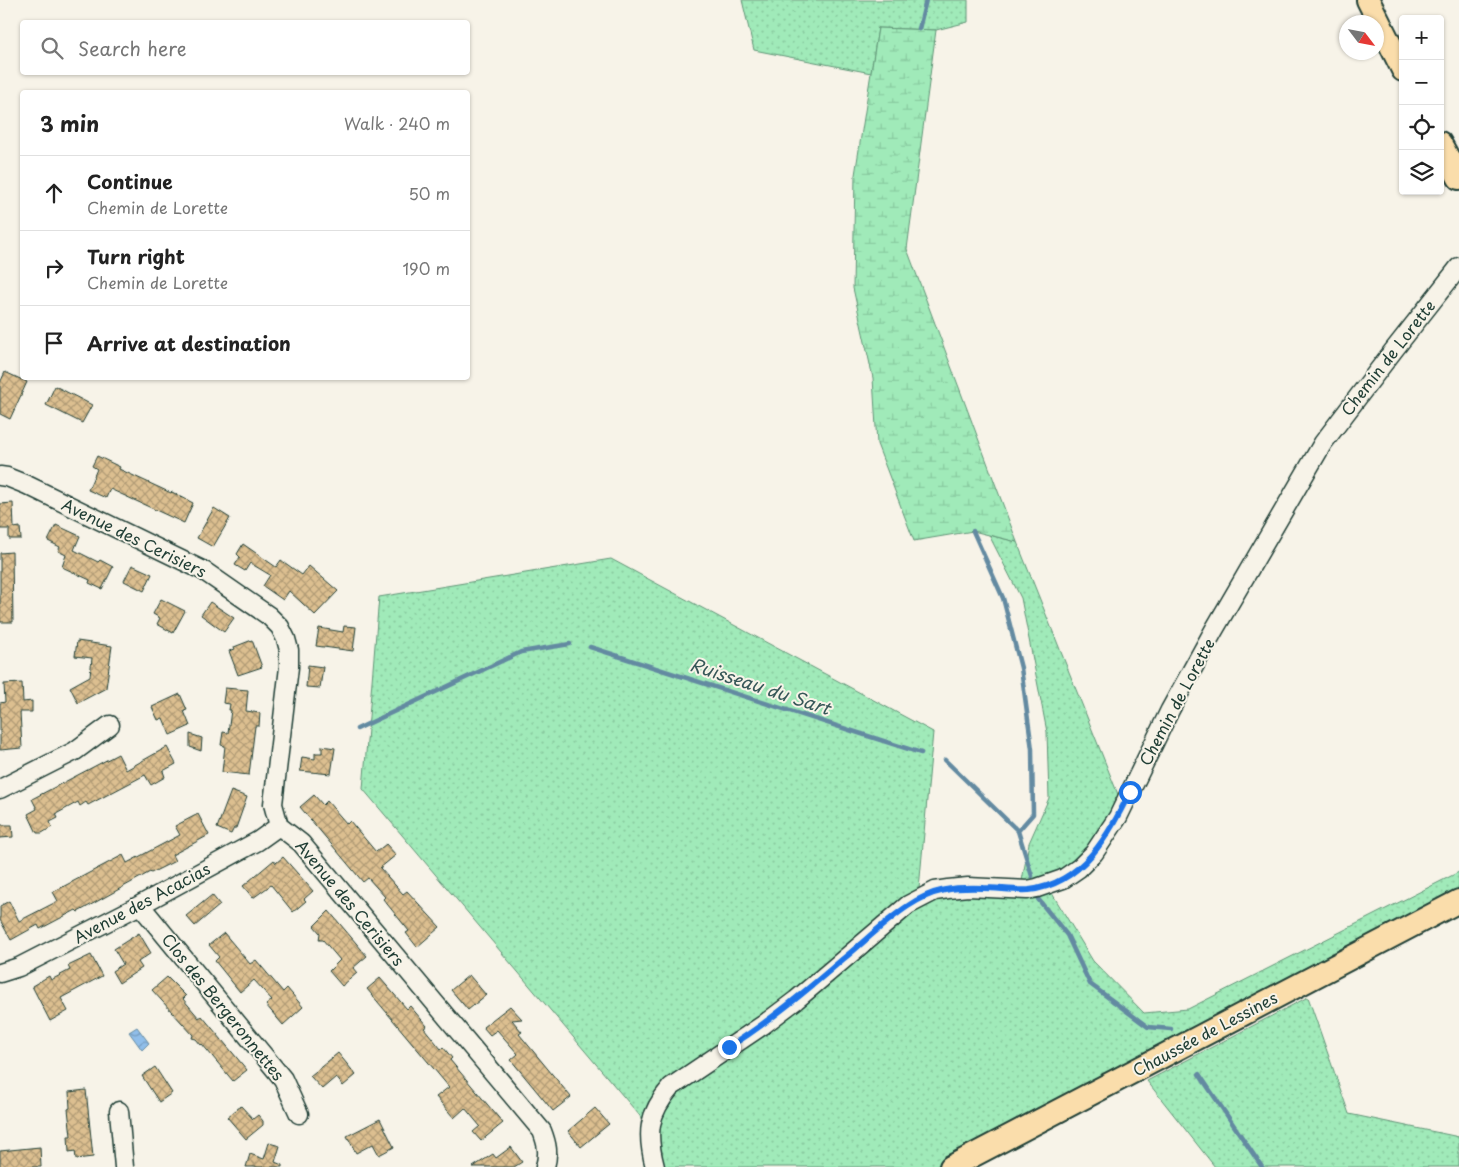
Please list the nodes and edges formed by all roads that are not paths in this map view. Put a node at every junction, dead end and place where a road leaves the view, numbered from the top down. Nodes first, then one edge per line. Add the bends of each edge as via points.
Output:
1 (1368, 0) edge
2 (1399, 62) edge
3 (1444, 150) edge
4 (1459, 178) edge
5 (1459, 267) edge
6 (0, 476) edge
7 (110, 725) dead end
8 (0, 789) edge
9 (279, 826) junction
10 (1459, 901) edge
11 (140, 905) junction
12 (0, 972) edge
13 (119, 1111) dead end
14 (299, 1114) dead end
15 (124, 1167) edge
16 (545, 1167) edge
17 (655, 1167) edge
18 (951, 1167) edge

1 - 2 main road
3 - 4 main road
5 - 17 street, Chemin de Lorette via 1324,443 1214,630 1170,710 1118,817 1094,854 1063,879 1037,888 948,889 935,891 908,905 796,1000 671,1087 660,1100 650,1124 650,1148
6 - 9 street, Avenue des Cerisiers via 27,485 204,571 280,627 289,650 289,667 272,804
7 - 8 street via 75,751
9 - 11 street, Avenue des Acacias via 258,841
9 - 16 street, Avenue des Cerisiers via 301,843 542,1131 547,1144
10 - 18 main road, Chaussée de Lessines
11 - 12 street, Avenue des Acacias via 19,967
11 - 14 street, Clos des Bergeronnettes via 283,1079
13 - 15 street

